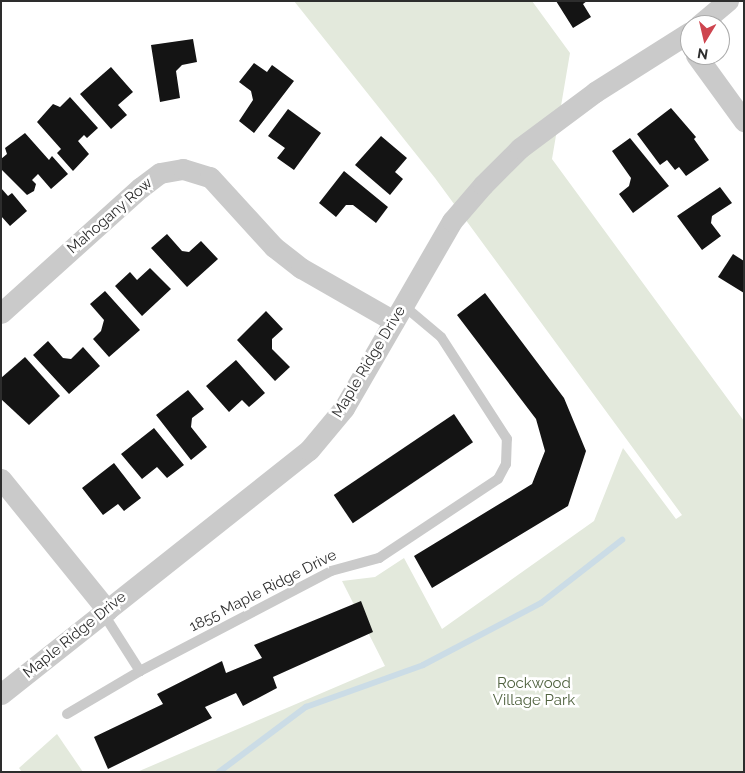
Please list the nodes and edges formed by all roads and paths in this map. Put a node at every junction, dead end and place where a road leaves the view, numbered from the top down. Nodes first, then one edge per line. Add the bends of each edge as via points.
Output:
1 (728, 1) edge
2 (713, 15) edge
3 (680, 42) edge
4 (703, 65) edge
5 (744, 121) edge
6 (1, 313) edge
7 (399, 313) junction
8 (1, 479) edge
9 (105, 612) junction
10 (140, 671) junction
11 (1, 694) edge
12 (67, 714) dead end

1 - 2 street, Maple Ridge Drive
3 - 7 street, Maple Ridge Drive via 595,92 520,148 452,221
4 - 5 street
6 - 7 street, Mahogany Row via 140,188 160,173 183,169 210,177 274,247 296,264
7 - 9 street, Maple Ridge Drive via 344,408 309,450
7 - 10 lane, 1855 Maple Ridge Drive via 441,337 507,439 506,464 498,479 379,558 339,567
8 - 9 street
9 - 10 lane
9 - 11 street, Maple Ridge Drive
10 - 12 lane, 1855 Maple Ridge Drive

